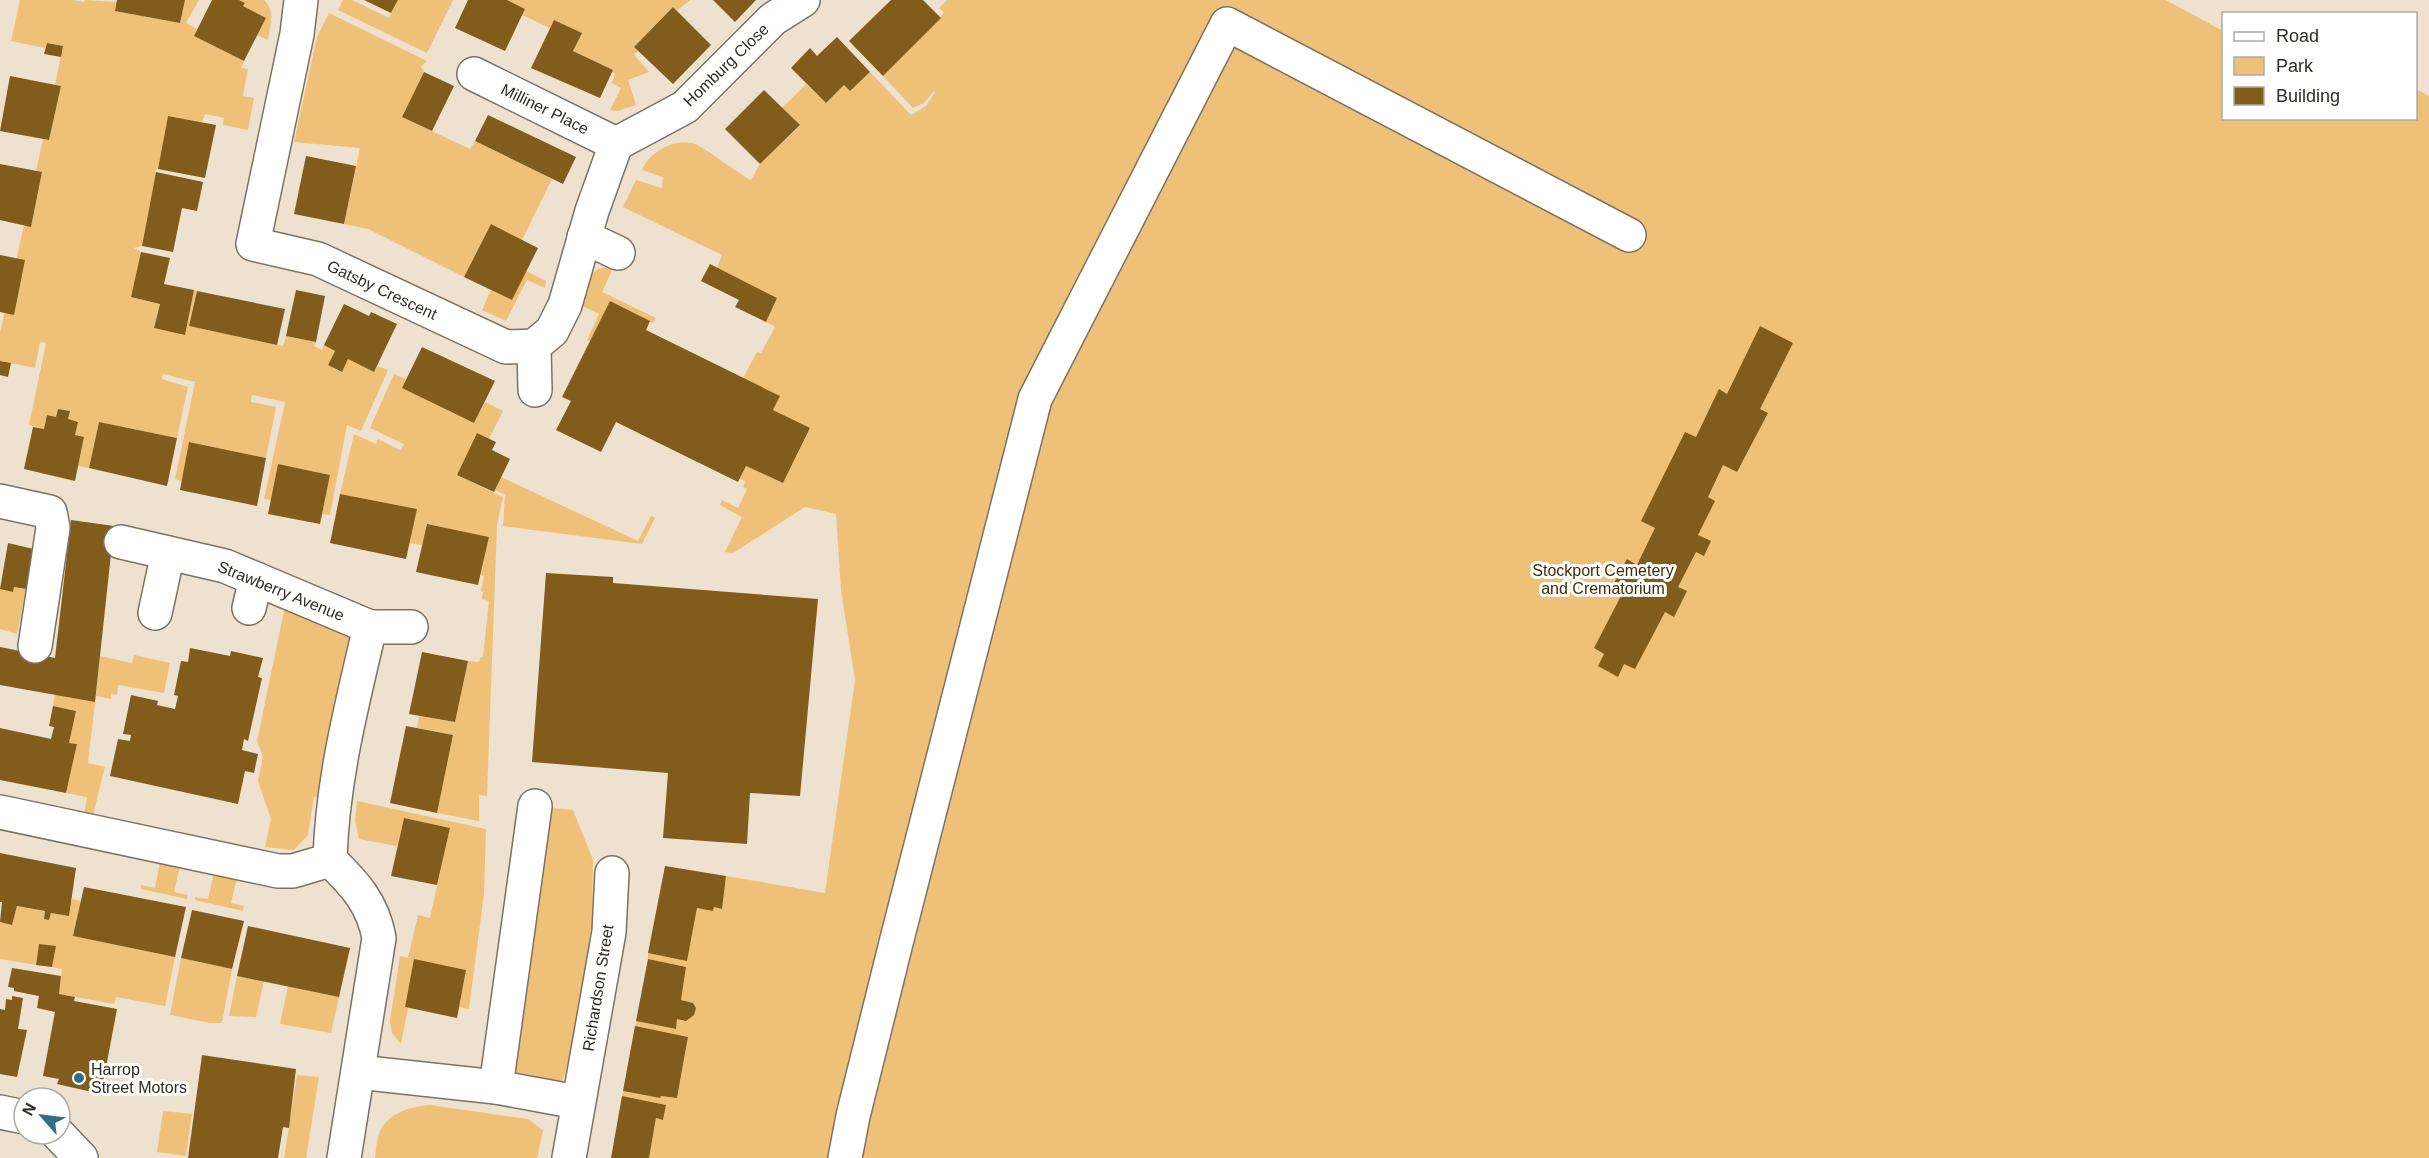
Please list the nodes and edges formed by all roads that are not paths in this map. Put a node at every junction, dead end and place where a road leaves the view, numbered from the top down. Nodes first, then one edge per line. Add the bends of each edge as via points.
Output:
1 (300, 0) edge
2 (803, 0) edge
3 (474, 74) dead end
4 (616, 144) junction
5 (1629, 235) dead end
6 (584, 237) junction
7 (618, 253) dead end
8 (534, 346) junction
9 (535, 390) dead end
10 (0, 501) edge
11 (121, 542) dead end
12 (168, 553) junction
13 (155, 613) dead end
14 (370, 627) junction
15 (411, 627) dead end
16 (35, 646) dead end
17 (535, 806) dead end
18 (0, 812) edge
19 (330, 860) junction
20 (612, 873) dead end
21 (358, 1072) junction
22 (496, 1088) junction
23 (577, 1102) junction
24 (70, 1146) edge
25 (81, 1158) edge
26 (344, 1158) edge
27 (569, 1158) edge
28 (845, 1158) edge

1 - 8 street, Gatsby Crescent via 297,34 253,244 318,259 506,347
2 - 4 street, Homburg Close via 773,19 685,107
3 - 4 street, Milliner Place
4 - 6 street
5 - 28 street via 1227,24 1035,399
6 - 7 street
6 - 8 street via 565,305 552,331
8 - 9 street
10 - 16 street via 50,512 53,528
11 - 12 street, Strawberry Avenue
12 - 13 street
12 - 14 street, Strawberry Avenue via 225,566 253,594
14 - 15 street, Strawberry Avenue
14 - 19 street via 335,789
17 - 22 street
18 - 19 street via 278,871 293,871
19 - 21 street via 363,895 376,921 379,938
20 - 23 street, Richardson Street via 609,932
21 - 22 street
21 - 26 street
22 - 23 street
23 - 27 street, Richardson Street
24 - 25 street

